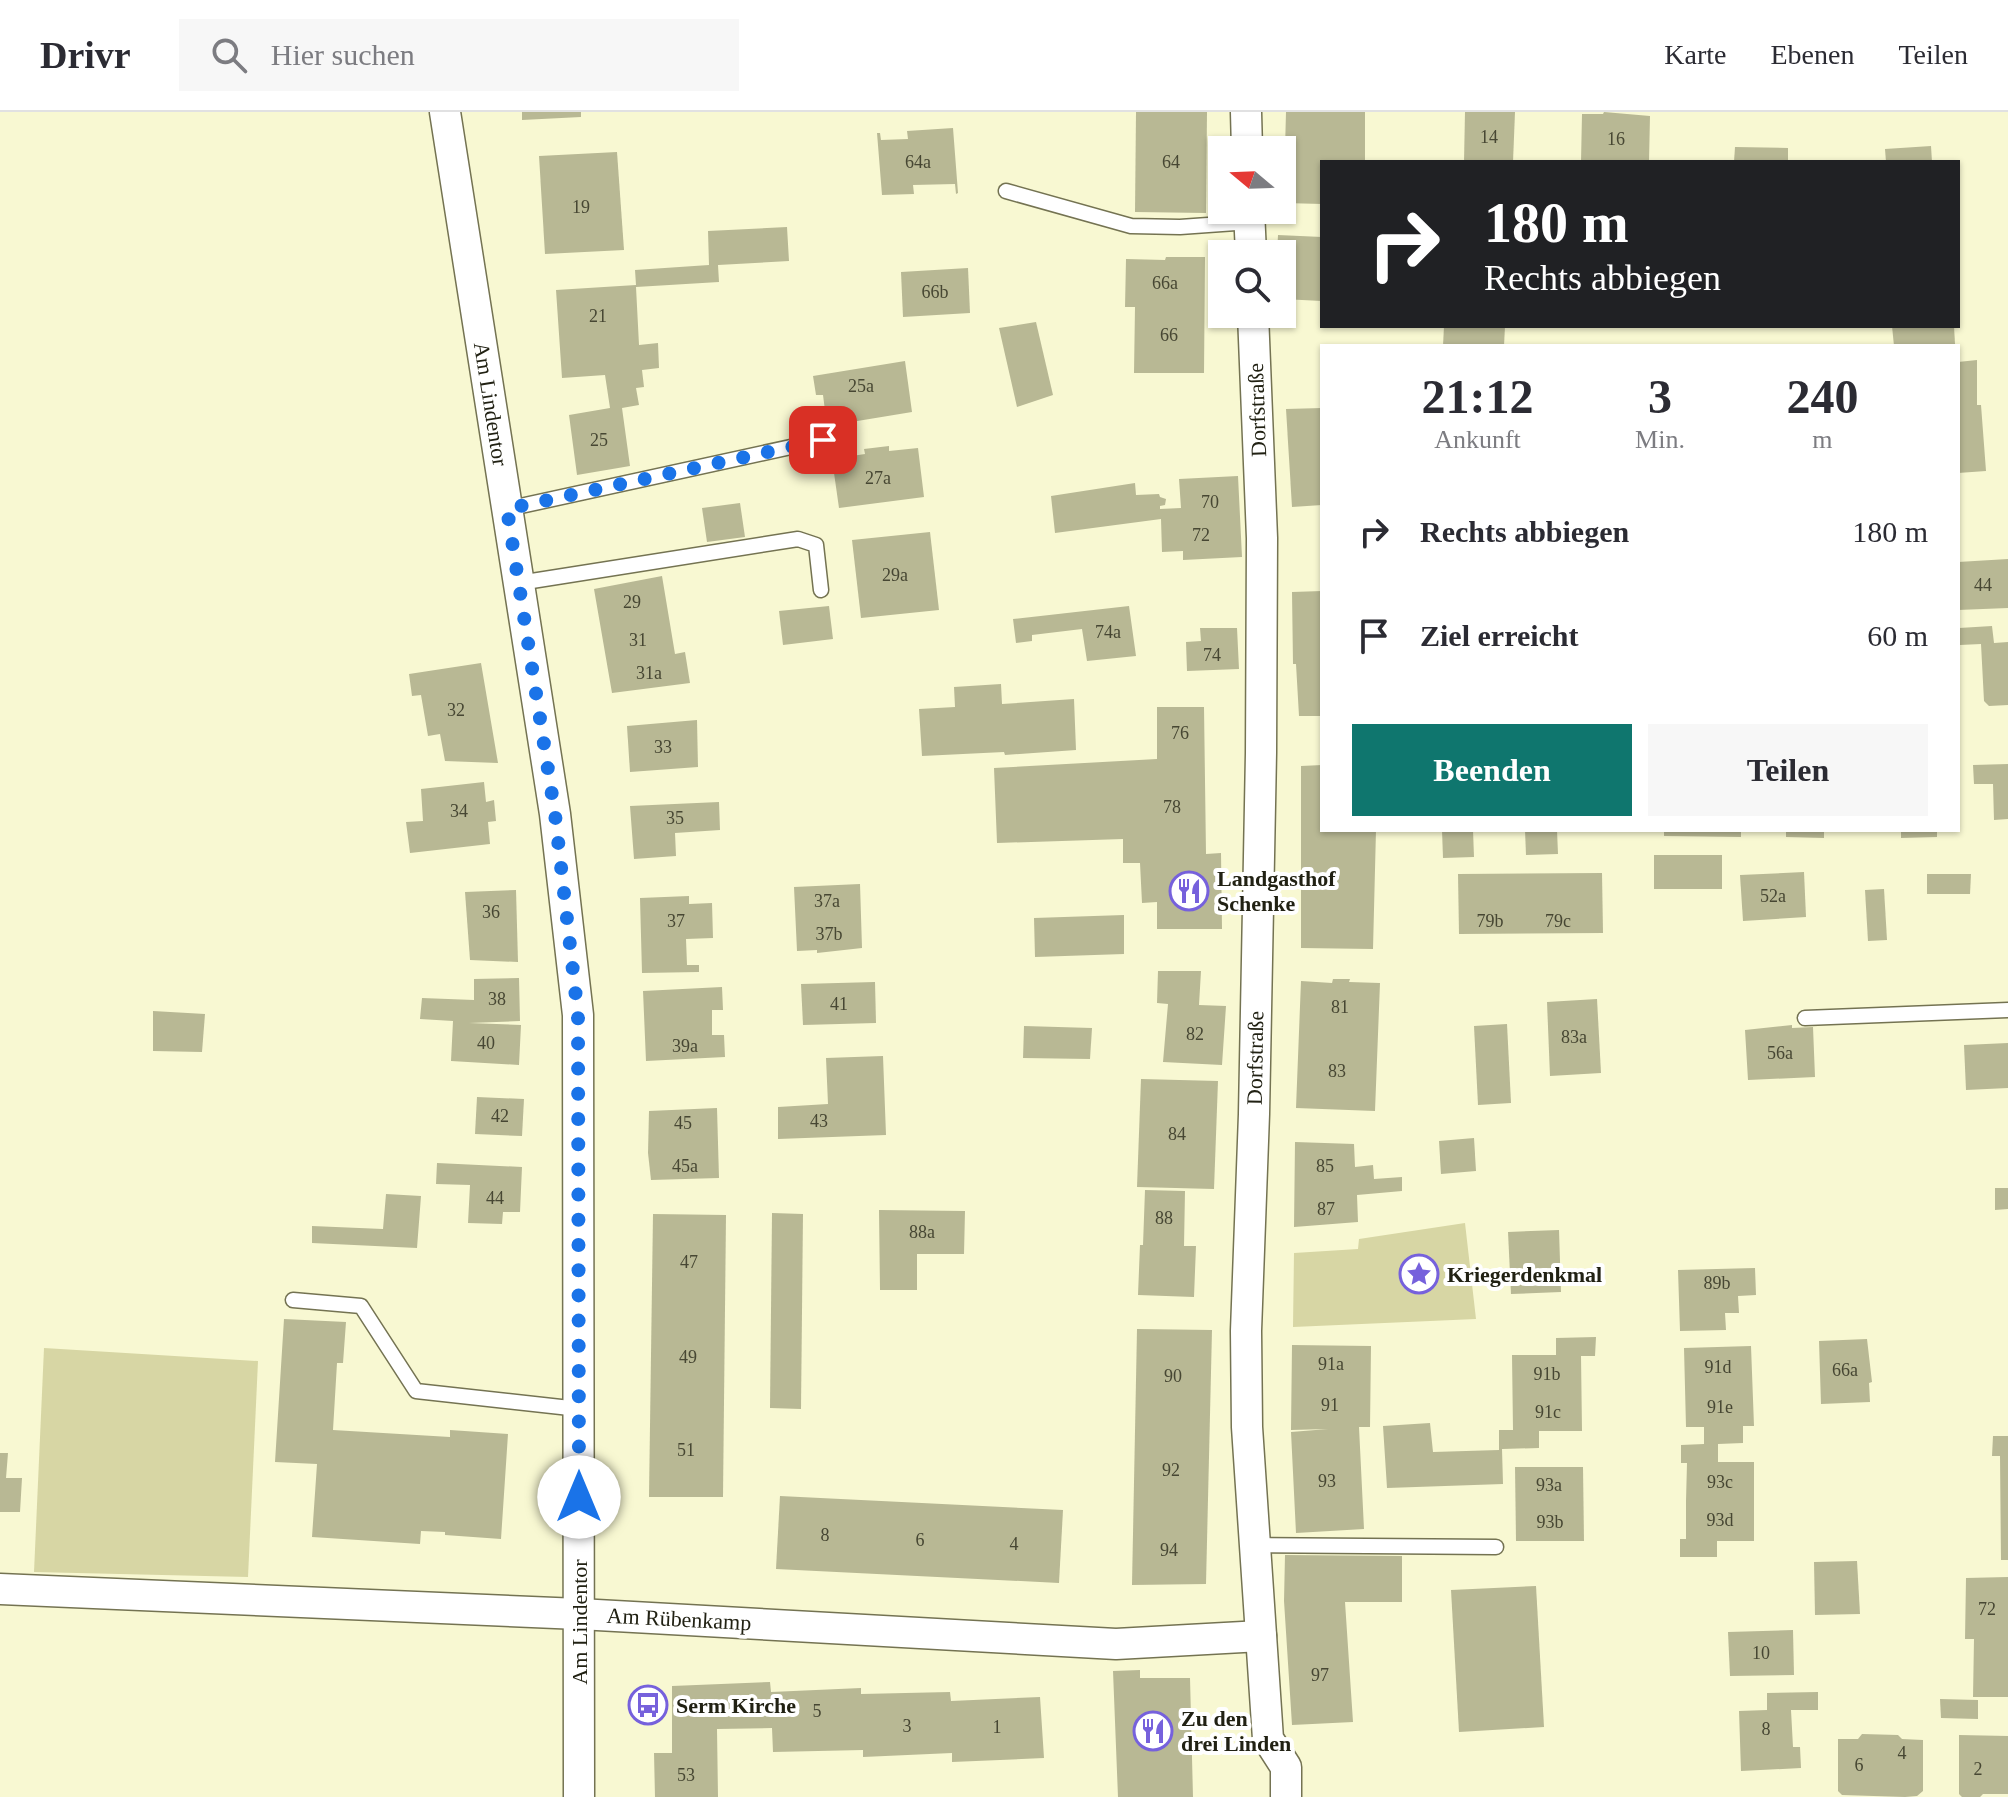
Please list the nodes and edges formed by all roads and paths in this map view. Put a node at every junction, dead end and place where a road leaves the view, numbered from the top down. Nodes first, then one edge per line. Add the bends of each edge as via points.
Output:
1 (445, 112) edge
2 (1246, 112) edge
3 (1247, 136) edge
4 (1006, 191) dead end
5 (1208, 223) edge
6 (1254, 328) edge
7 (823, 440) dead end
8 (507, 509) junction
9 (519, 583) junction
10 (821, 590) dead end
11 (2008, 1010) edge
12 (1805, 1018) dead end
13 (293, 1300) dead end
14 (579, 1409) junction
15 (1254, 1545) junction
16 (1496, 1547) dead end
17 (0, 1589) edge
18 (579, 1614) junction
19 (1261, 1636) junction
20 (579, 1797) edge
21 (1286, 1797) edge

1 - 8 street, Am Lindentor
2 - 3 street
4 - 5 lane via 1131,226
6 - 15 street, Dorfstraße via 1262,538 1246,1331
7 - 8 lane
8 - 9 street, Am Lindentor
9 - 10 lane via 798,539 816,545
9 - 14 street, Am Lindentor via 555,814 578,1015
11 - 12 lane
13 - 14 lane via 361,1306 416,1391
14 - 18 street, Am Lindentor
15 - 16 lane
15 - 19 street, Dorfstraße
17 - 18 street, Am Rübenkamp
18 - 19 street, Am Rübenkamp via 1116,1644
18 - 20 street, Am Lindentor
19 - 21 street, Dorfstraße via 1268,1739 1286,1767

